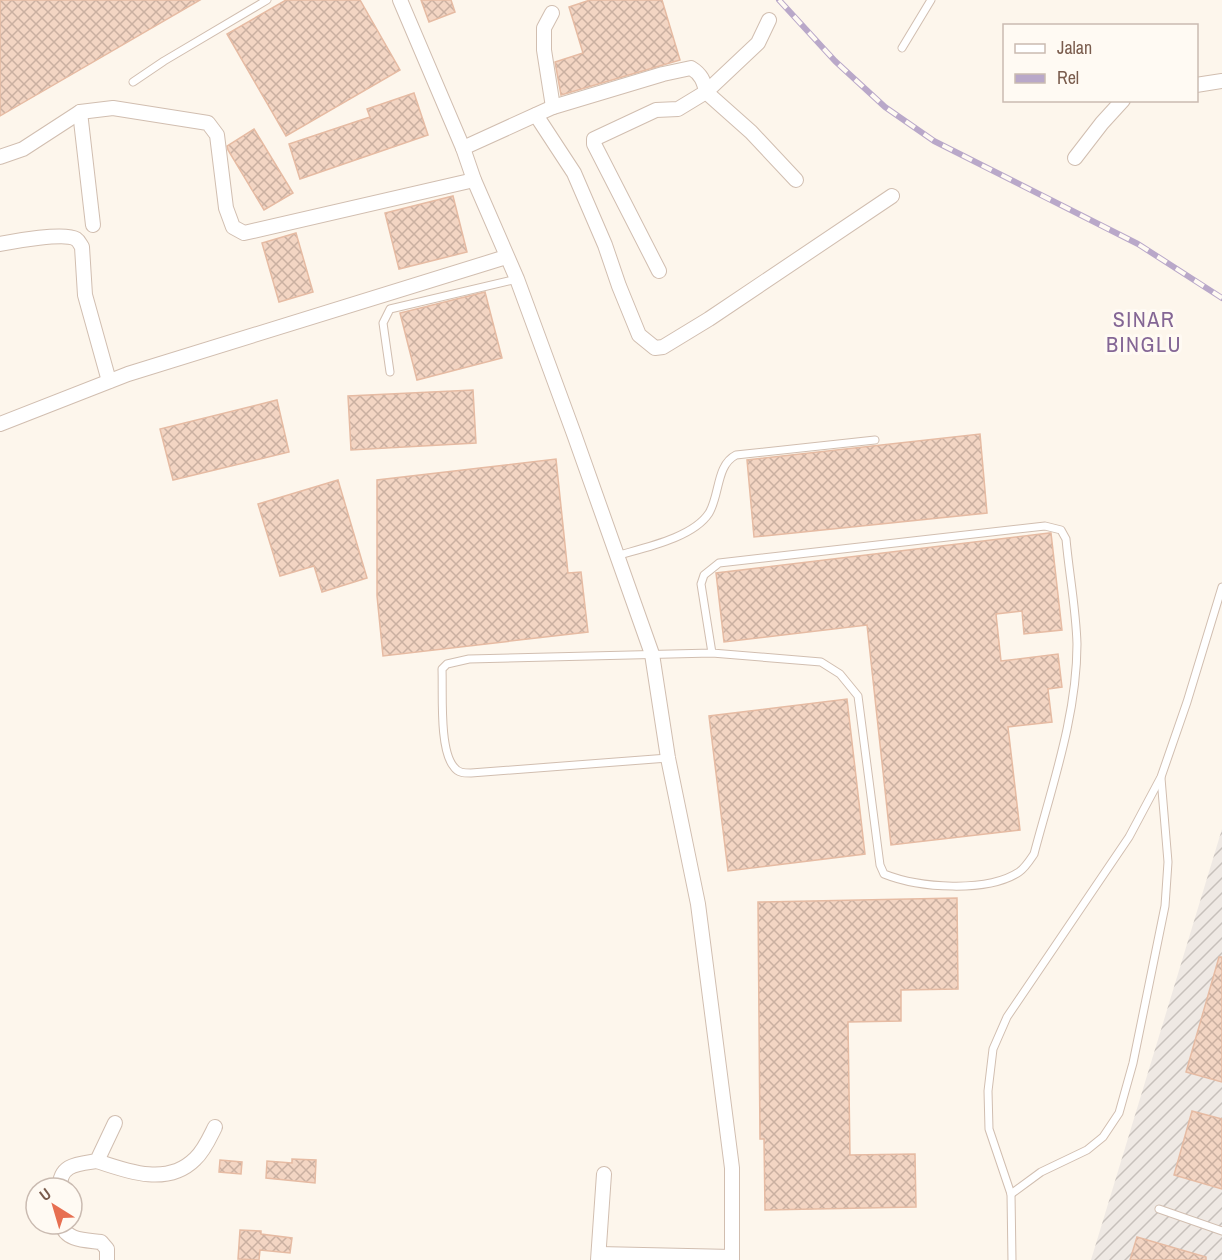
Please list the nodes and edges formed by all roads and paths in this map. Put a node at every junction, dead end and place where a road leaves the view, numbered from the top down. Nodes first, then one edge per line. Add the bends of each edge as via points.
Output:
1 (267, 0) edge
2 (400, 0) edge
3 (930, 0) edge
4 (552, 13) dead end
5 (769, 20) dead end
6 (902, 48) dead end
7 (1222, 81) edge
8 (133, 82) dead end
9 (1198, 85) edge
10 (706, 92) junction
11 (1121, 102) edge
12 (554, 107) junction
13 (80, 112) junction
14 (536, 115) junction
15 (464, 148) junction
16 (0, 157) edge
17 (1075, 158) dead end
18 (474, 180) junction
19 (796, 180) dead end
20 (892, 196) dead end
21 (93, 225) dead end
22 (0, 244) edge
23 (506, 257) junction
24 (659, 271) dead end
25 (516, 279) junction
26 (390, 372) dead end
27 (109, 381) junction
28 (0, 424) edge
29 (875, 441) dead end
30 (616, 556) junction
31 (1222, 587) edge
32 (712, 653) junction
33 (652, 654) junction
34 (668, 758) junction
35 (1161, 777) junction
36 (115, 1123) dead end
37 (216, 1127) dead end
38 (97, 1161) junction
39 (604, 1174) dead end
40 (61, 1176) edge
41 (1011, 1194) junction
42 (1160, 1209) dead end
43 (1222, 1231) edge
44 (71, 1236) edge
45 (598, 1257) edge
46 (732, 1258) edge
47 (107, 1260) edge
48 (1012, 1260) edge

1 - 8 lane
2 - 15 street
3 - 6 lane
4 - 12 street via 544,28 544,50
5 - 10 street via 758,43
7 - 9 street
10 - 12 street via 700,75 691,68 682,68
10 - 19 street
10 - 24 street via 678,109 656,110 594,139
11 - 17 street
12 - 14 street
13 - 16 street via 23,149
13 - 18 street via 113,108 208,123 217,135 226,208 233,227 244,233
13 - 21 street
14 - 15 street
14 - 20 street via 574,173 639,336 655,348 710,319
15 - 18 street
18 - 23 street
22 - 27 street via 25,239 78,240 82,247 85,295
23 - 25 street
23 - 27 street
25 - 26 lane via 390,309 383,323
25 - 30 street
27 - 28 street
29 - 30 lane via 736,455 726,463 708,515 693,528 673,539
30 - 33 street
31 - 35 lane
32 - 32 lane via 701,584 704,575 719,563 1045,526 1061,530 1066,539 1077,643 1074,682 1069,721 1034,854 1021,871 977,885 938,885 884,874 858,696 840,674 821,662
32 - 33 lane
33 - 34 street
33 - 34 lane via 469,659 447,664 442,669 445,750 453,767 471,773
34 - 46 street via 698,904 732,1168
35 - 41 lane via 1129,837 1007,1017 993,1049 989,1129
35 - 41 lane via 1168,861 1165,906 1119,1113 1103,1137 1087,1150 1041,1172
36 - 38 street
37 - 38 street via 197,1158 180,1171 148,1174
38 - 40 street via 74,1165
39 - 45 street
41 - 48 lane
42 - 43 lane
44 - 47 street via 101,1242 107,1249
45 - 46 street

